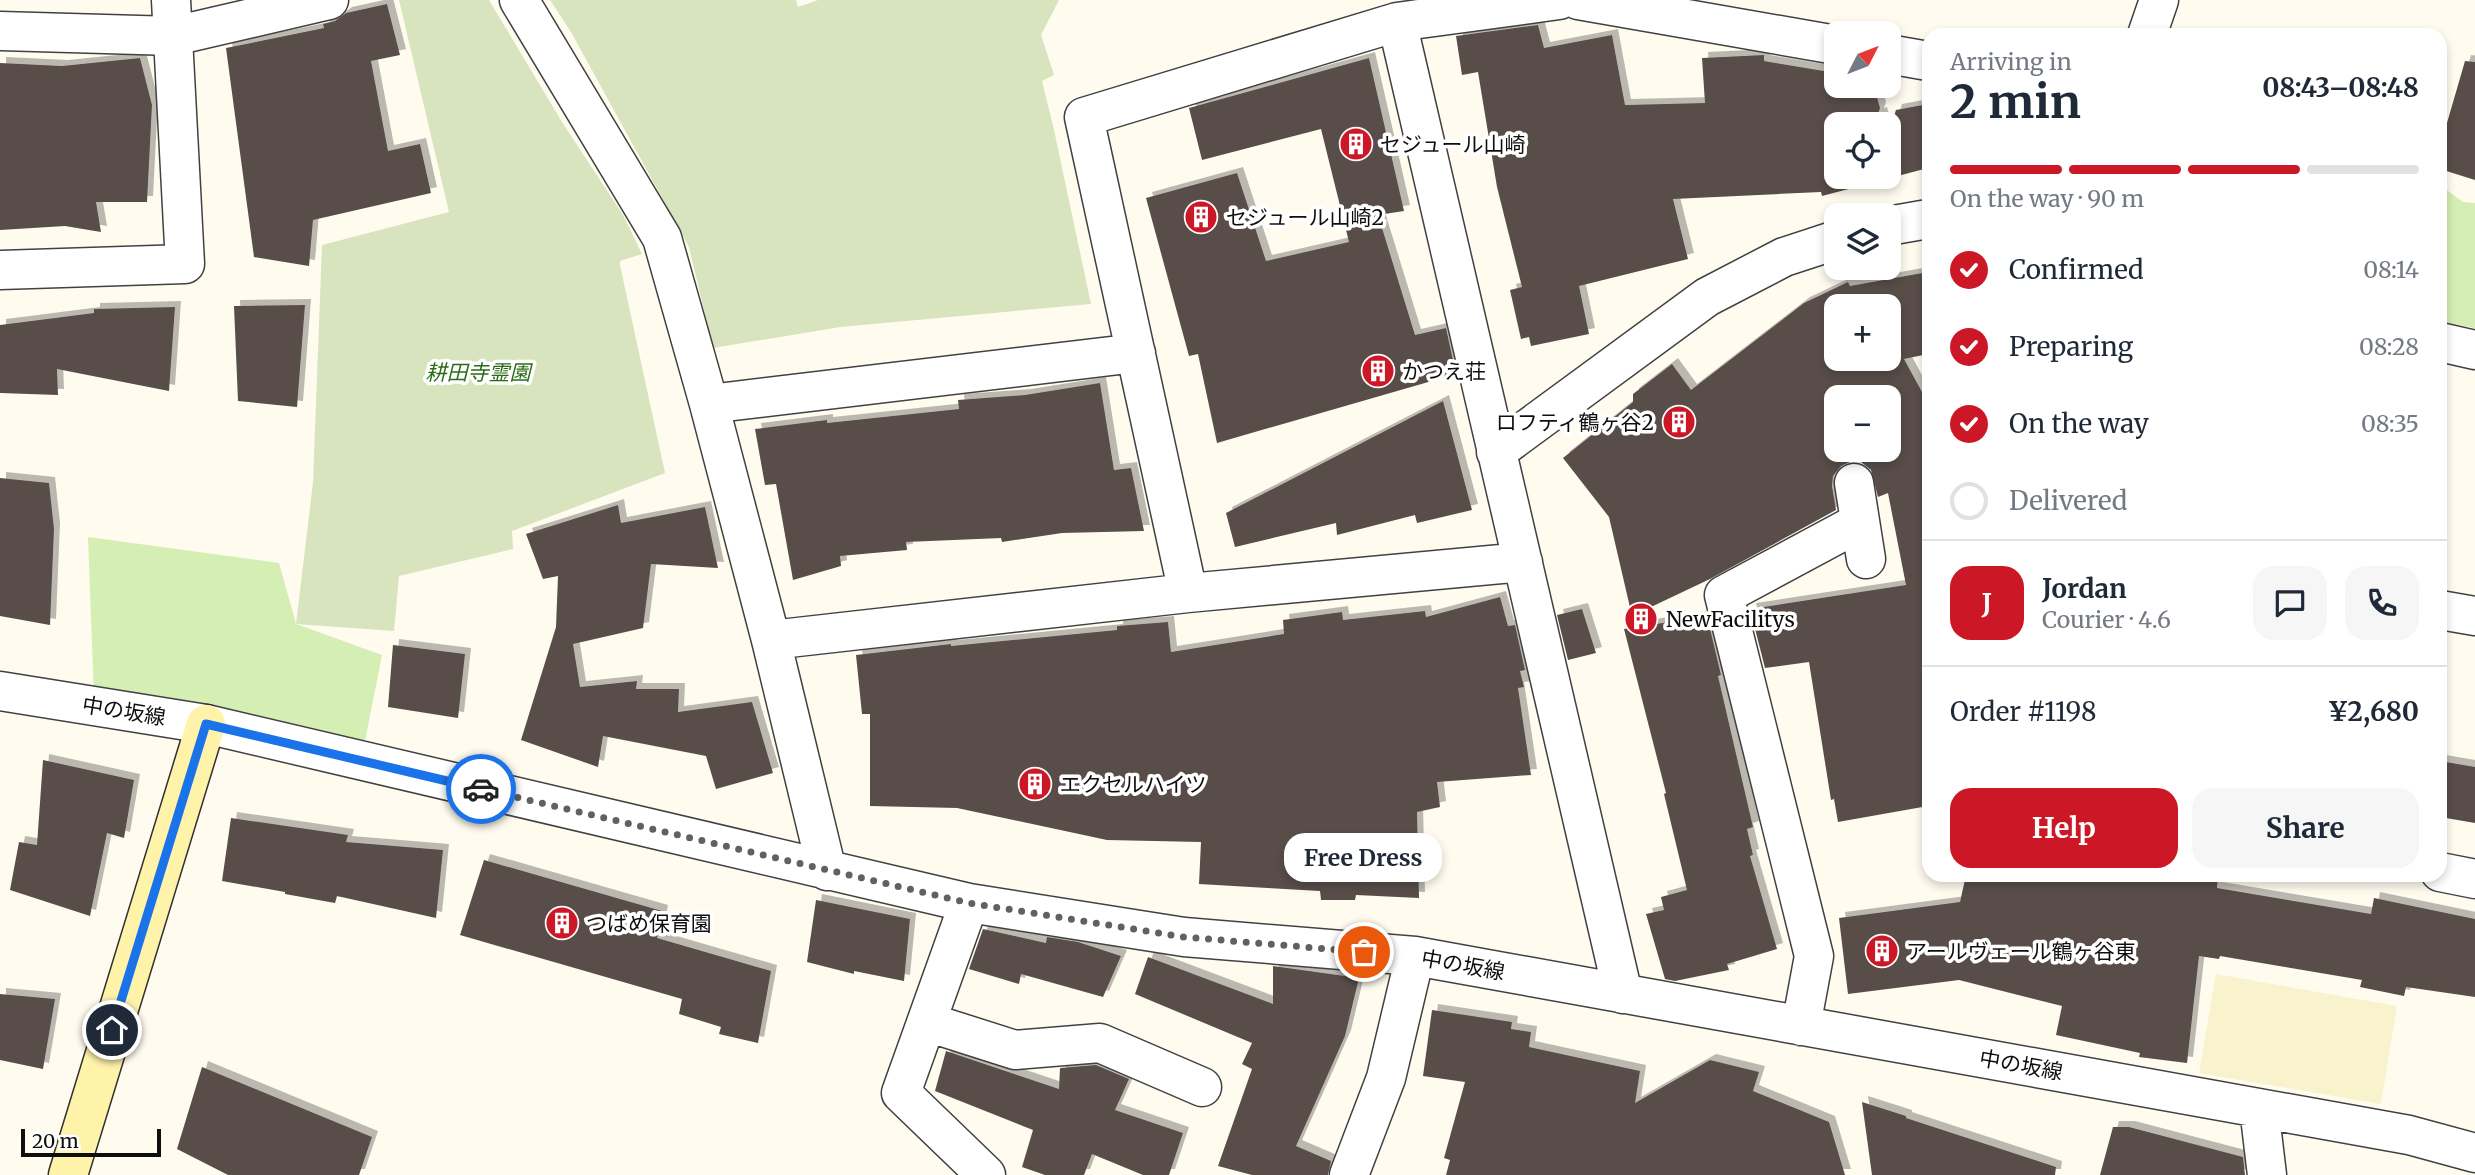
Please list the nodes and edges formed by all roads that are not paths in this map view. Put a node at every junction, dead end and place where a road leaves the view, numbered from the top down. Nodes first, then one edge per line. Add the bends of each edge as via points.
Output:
1 (329, 0) edge
2 (519, 0) edge
3 (1559, 0) edge
4 (1578, 0) edge
5 (2159, 0) edge
6 (172, 18) edge
7 (1397, 22) junction
8 (2149, 28) edge
9 (0, 31) edge
10 (1824, 43) edge
11 (1901, 56) edge
12 (1922, 60) edge
13 (1922, 220) edge
14 (1901, 224) edge
15 (1824, 244) edge
16 (0, 271) edge
17 (2447, 344) edge
18 (2475, 350) edge
19 (1136, 353) junction
20 (709, 404) junction
21 (1496, 452) junction
22 (1854, 483) dead end
23 (1860, 522) junction
24 (1866, 559) dead end
25 (1523, 562) junction
26 (1188, 593) junction
27 (2447, 611) edge
28 (2475, 616) edge
29 (771, 640) junction
30 (0, 691) edge
31 (206, 724) junction
32 (827, 871) junction
33 (2447, 873) edge
34 (2475, 879) edge
35 (969, 903) junction
36 (1415, 956) junction
37 (1623, 993) junction
38 (927, 1022) junction
39 (1801, 1026) junction
40 (1202, 1087) dead end
41 (2259, 1108) junction
42 (2475, 1153) edge
43 (68, 1175) edge
44 (986, 1175) edge
45 (1349, 1175) edge
46 (2267, 1175) edge

1 - 6 street
2 - 20 street via 662,238
3 - 7 street
4 - 10 street
5 - 8 street
6 - 9 street
6 - 16 street via 185,264
7 - 19 street via 1084,117
7 - 21 street
11 - 12 street
13 - 14 street
15 - 21 street via 1784,257 1707,297
17 - 18 street
19 - 20 street
19 - 26 street
20 - 29 street
21 - 25 street
22 - 23 street
23 - 24 street
23 - 39 street via 1724,595 1814,956
25 - 26 street
25 - 37 street
26 - 29 street
27 - 28 street
29 - 32 street
30 - 31 street, 中の坂線
31 - 32 street, 中の坂線
31 - 43 street
32 - 35 street, 中の坂線
33 - 34 street
35 - 36 street, 中の坂線 via 1184,937
35 - 38 street
36 - 37 street, 中の坂線
36 - 45 street via 1387,1078
37 - 39 street, 中の坂線
38 - 40 street via 1015,1050 1100,1043
38 - 44 street via 901,1093
39 - 41 street, 中の坂線
41 - 42 street, 中の坂線 via 2409,1135
41 - 46 street

